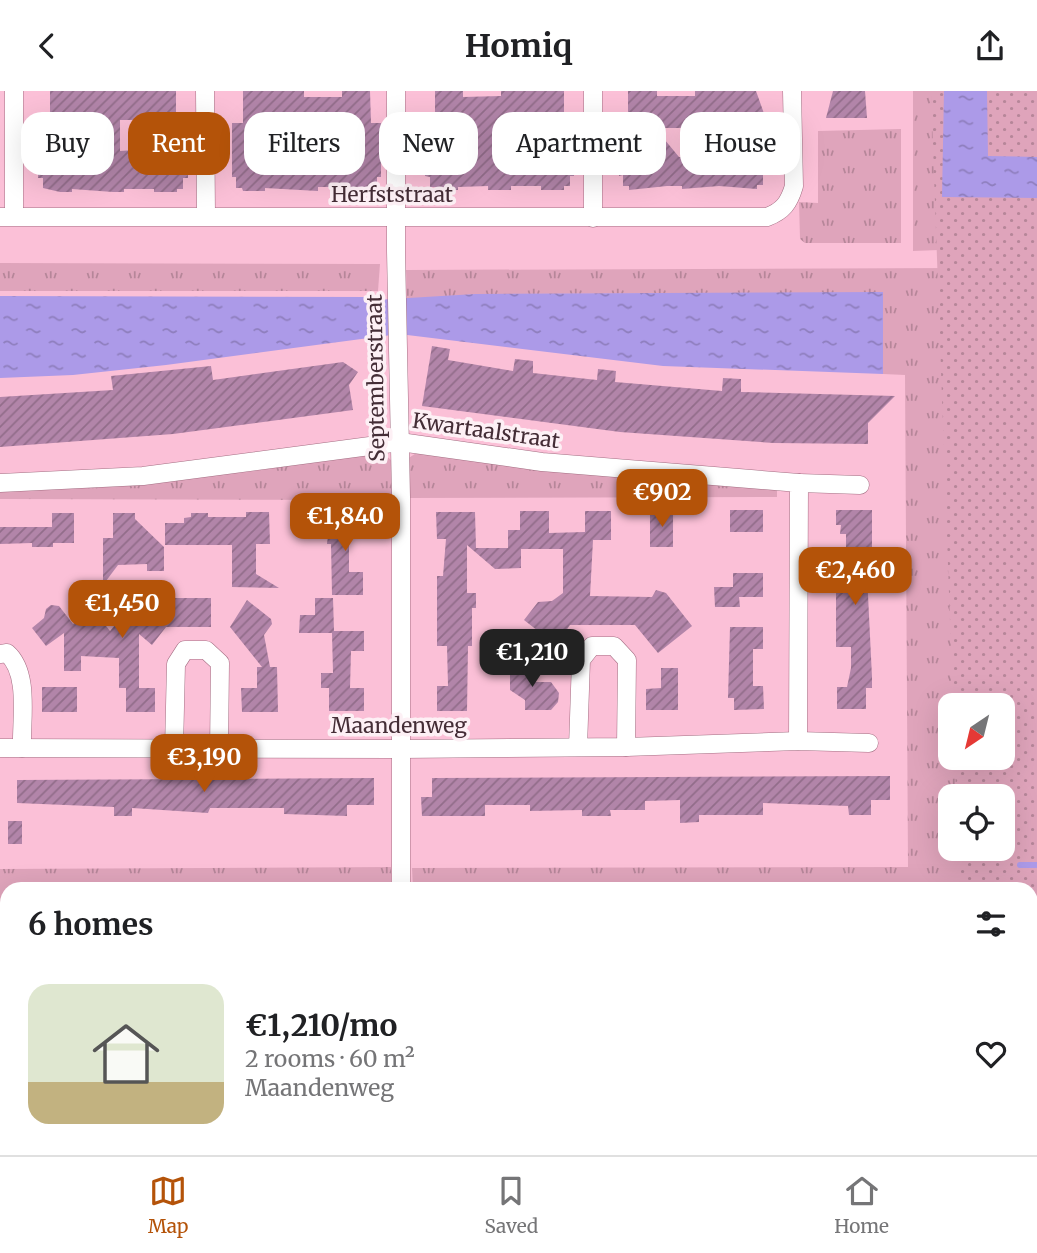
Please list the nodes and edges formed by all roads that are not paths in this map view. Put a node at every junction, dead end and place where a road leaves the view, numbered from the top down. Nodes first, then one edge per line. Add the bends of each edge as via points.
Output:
1 (14, 91) edge
2 (205, 91) edge
3 (396, 91) edge
4 (593, 91) edge
5 (792, 91) edge
6 (206, 215) junction
7 (7, 216) edge
8 (397, 218) junction
9 (593, 218) junction
10 (400, 442) junction
11 (0, 483) edge
12 (799, 483) junction
13 (860, 485) dead end
14 (0, 654) edge
15 (798, 741) junction
16 (869, 743) dead end
17 (578, 747) junction
18 (626, 747) junction
19 (0, 748) edge
20 (22, 748) junction
21 (174, 749) junction
22 (400, 749) junction
23 (219, 750) junction
24 (401, 882) edge

1 - 7 street
2 - 6 street
3 - 8 street, Septemberstraat
4 - 9 street
5 - 9 street, Herfststraat via 794,186 782,210 767,217
6 - 7 street, Herfststraat
6 - 8 street, Herfststraat
8 - 9 street, Herfststraat
8 - 10 street, Septemberstraat
10 - 11 street, Kwartaalstraat via 143,476
10 - 12 street, Kwartaalstraat via 555,464
10 - 22 street, Septemberstraat
12 - 13 street, Kwartaalstraat
12 - 15 street
14 - 20 street via 7,653 16,661 21,673
15 - 16 street, Maandenweg
15 - 18 street, Maandenweg
17 - 18 street, Maandenweg
17 - 18 street via 580,660 592,646 614,646 627,660
17 - 22 street, Maandenweg
19 - 20 street, Maandenweg
20 - 21 street, Maandenweg
21 - 23 street, Maandenweg
21 - 23 street via 176,664 186,649 206,650 220,663
22 - 23 street, Maandenweg
22 - 24 street, Septemberstraat

